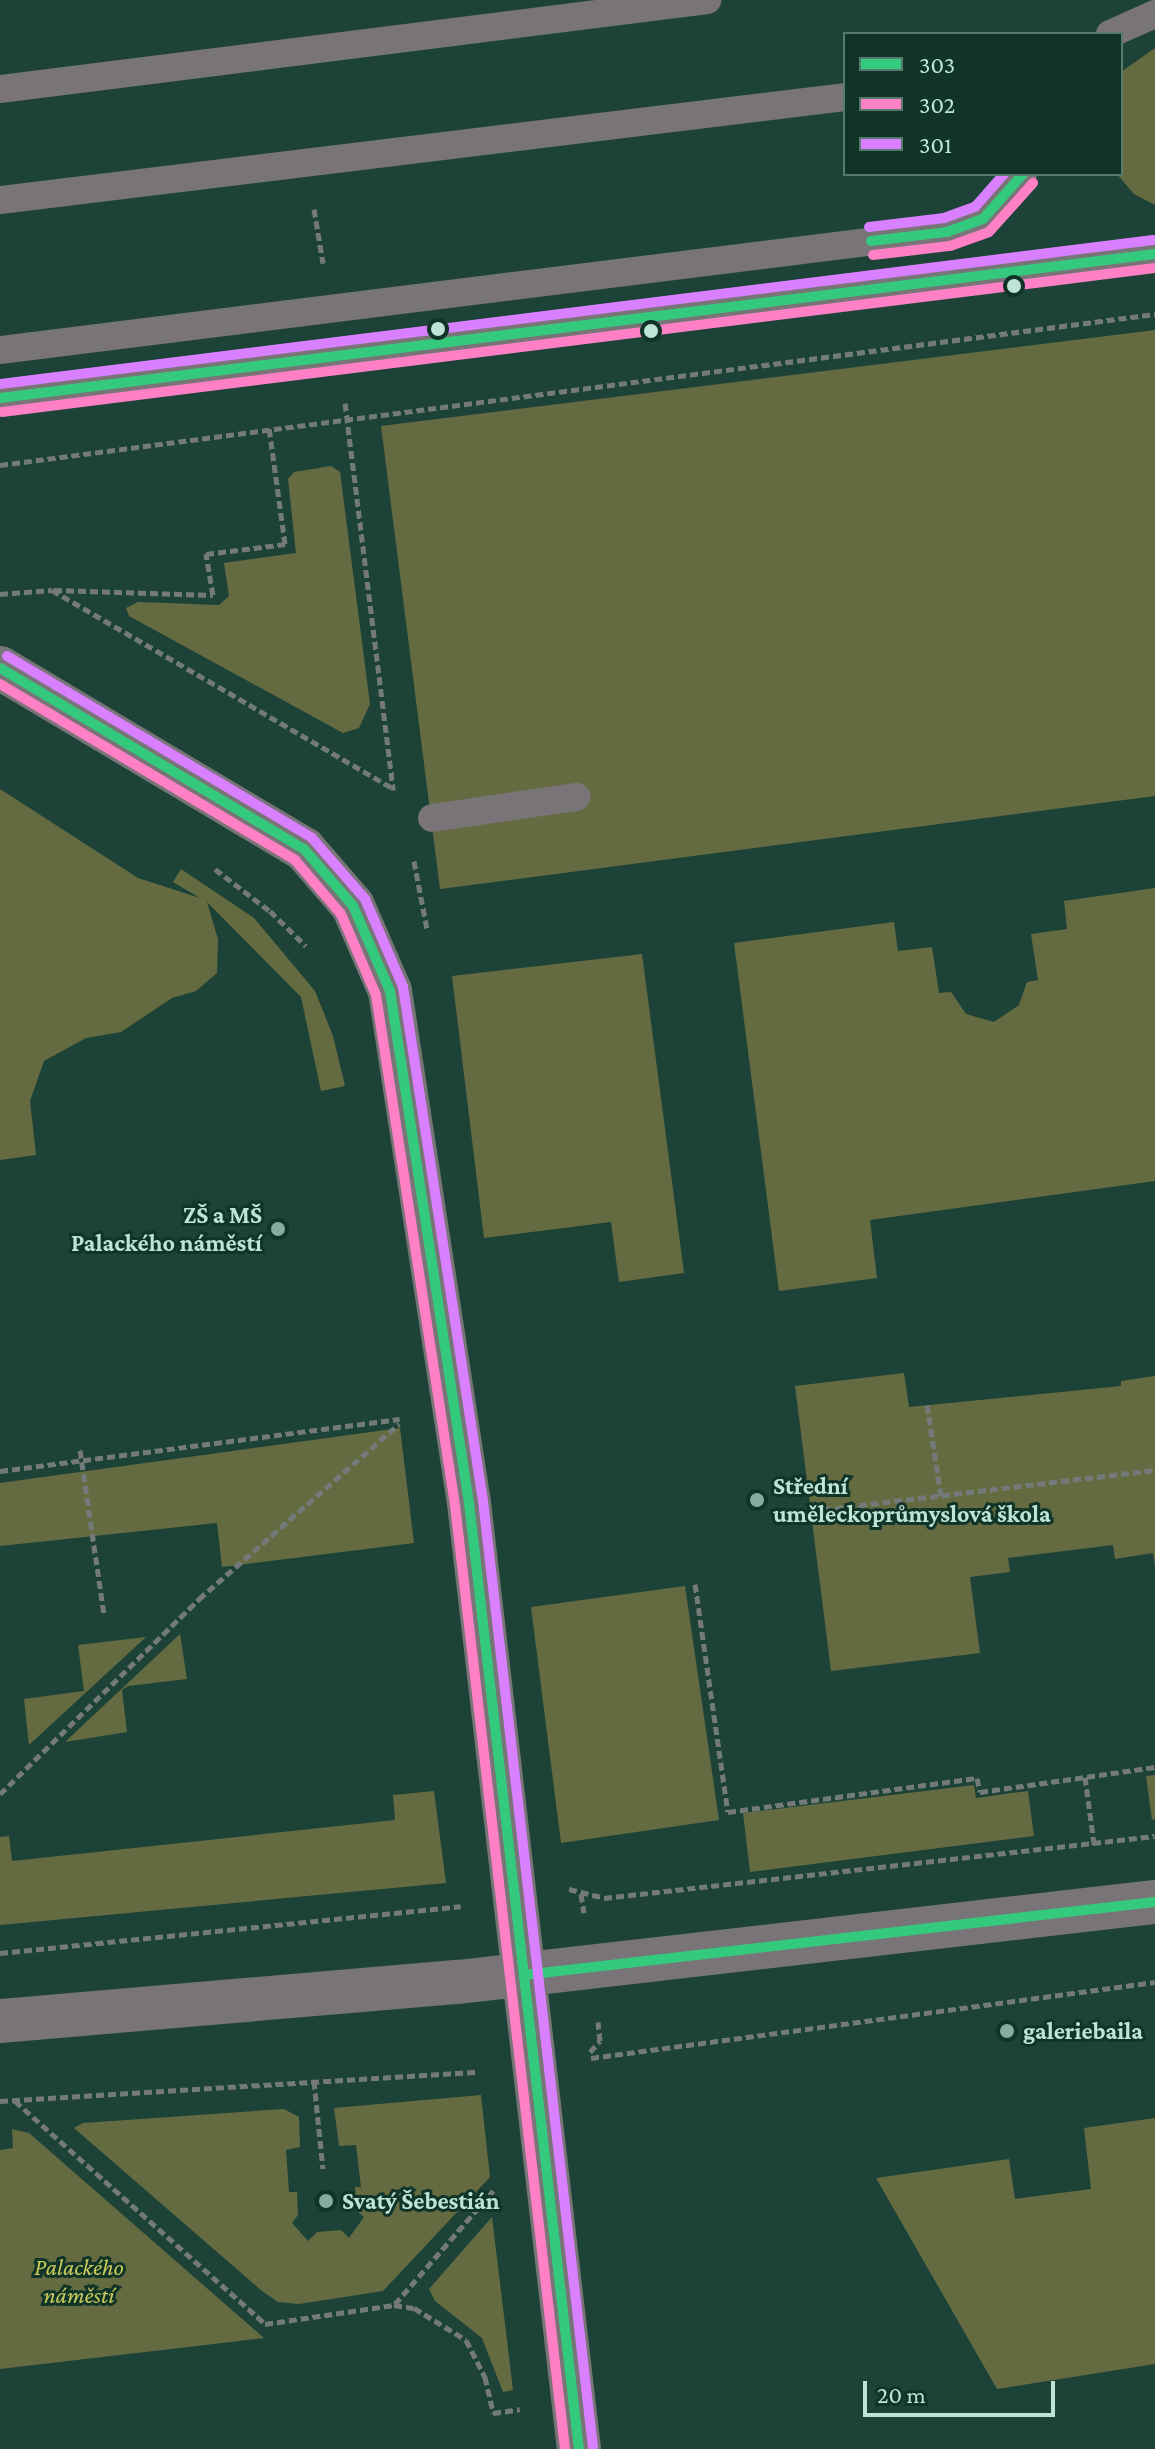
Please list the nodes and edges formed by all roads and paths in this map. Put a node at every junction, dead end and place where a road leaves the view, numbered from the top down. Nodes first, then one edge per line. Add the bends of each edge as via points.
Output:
1 (707, 0) edge
2 (1155, 14) edge
3 (1114, 32) edge
4 (0, 89) edge
5 (843, 97) edge
6 (1021, 176) edge
7 (0, 200) edge
8 (1155, 254) edge
9 (1155, 314) edge
10 (0, 350) edge
11 (0, 398) edge
12 (269, 427) junction
13 (0, 465) edge
14 (52, 590) junction
15 (0, 594) edge
16 (0, 668) edge
17 (392, 788) dead end
18 (576, 797) dead end
19 (432, 818) dead end
20 (215, 869) dead end
21 (313, 957) dead end
22 (403, 1403) dead end
23 (927, 1405) dead end
24 (405, 1418) junction
25 (80, 1450) dead end
26 (82, 1461) junction
27 (1155, 1470) edge
28 (0, 1471) edge
29 (941, 1496) junction
30 (811, 1511) dead end
31 (695, 1584) dead end
32 (104, 1614) dead end
33 (1155, 1767) edge
34 (1085, 1777) junction
35 (0, 1794) edge
36 (1155, 1836) edge
37 (1094, 1844) junction
38 (581, 1894) dead end
39 (1155, 1902) edge
40 (466, 1906) dead end
41 (0, 1953) edge
42 (524, 1975) junction
43 (1155, 1982) edge
44 (0, 2021) edge
45 (584, 2059) dead end
46 (479, 2072) dead end
47 (314, 2081) junction
48 (14, 2100) junction
49 (0, 2101) edge
50 (323, 2169) dead end
51 (496, 2188) dead end
52 (394, 2305) junction
53 (526, 2408) dead end
54 (570, 2448) edge

1 - 4 lane
2 - 3 lane
5 - 7 lane
6 - 10 lane via 990,214 947,232
8 - 11 lane
9 - 12 path
12 - 13 path
12 - 14 path via 285,544 206,554 213,595
14 - 15 path
14 - 17 path
16 - 42 street via 304,849 353,906 383,971 399,1029 469,1503
18 - 19 lane
20 - 21 path via 292,930
22 - 24 path
23 - 29 path
24 - 26 path
24 - 35 path via 199,1599
25 - 26 path
26 - 28 path
26 - 32 path
27 - 29 path
29 - 30 path
31 - 34 path via 728,1812 977,1778 980,1792
33 - 34 path
34 - 37 path
36 - 37 path
37 - 38 path via 604,1898
39 - 42 street
40 - 41 path
42 - 44 street
42 - 54 street
43 - 45 path
46 - 47 path
47 - 48 path
47 - 50 path
48 - 49 path
48 - 52 path via 265,2324
51 - 52 path
52 - 53 path via 443,2321 466,2340 485,2377 493,2413

